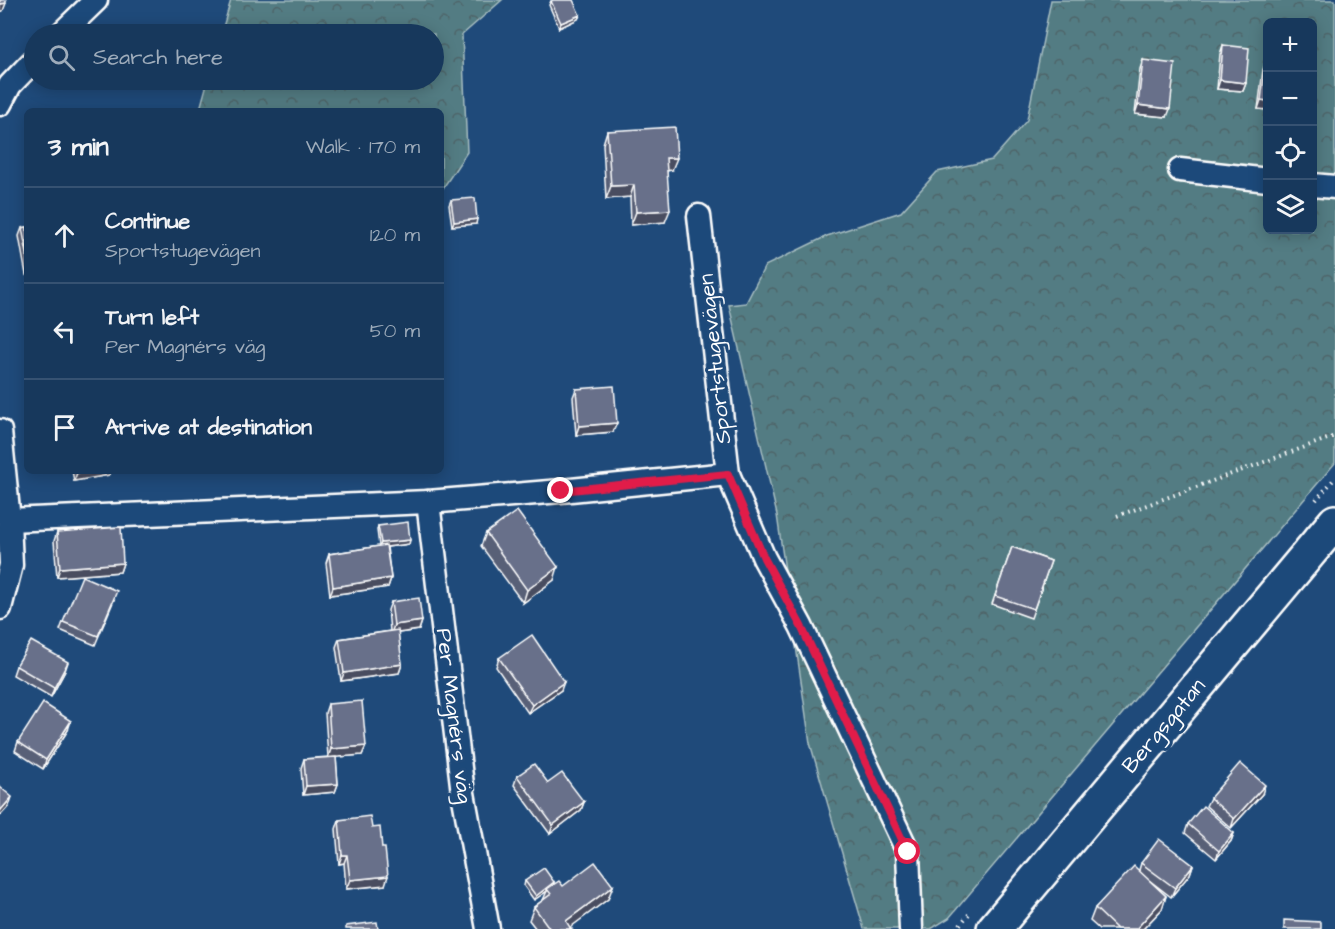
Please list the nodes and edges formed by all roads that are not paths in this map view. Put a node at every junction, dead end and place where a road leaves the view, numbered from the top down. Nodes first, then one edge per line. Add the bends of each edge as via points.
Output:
1 (96, 0) edge
2 (71, 24) edge
3 (24, 70) edge
4 (0, 104) edge
5 (1180, 170) dead end
6 (1263, 179) edge
7 (1317, 186) edge
8 (1335, 188) edge
9 (699, 216) dead end
10 (0, 431) edge
11 (728, 474) junction
12 (428, 502) junction
13 (9, 520) junction
14 (1335, 522) edge
15 (0, 608) edge
16 (488, 929) edge
17 (911, 929) edge
18 (994, 929) edge

1 - 2 street
3 - 4 street
5 - 6 street
7 - 8 street
9 - 11 street, Sportstugevägen
10 - 13 street
11 - 12 street
11 - 17 street, Sportstugevägen via 764,558 801,626 908,852
12 - 13 street
12 - 16 street, Per Magnérs väg via 463,793
13 - 15 street via 11,565
14 - 18 street, Bergsgatan

